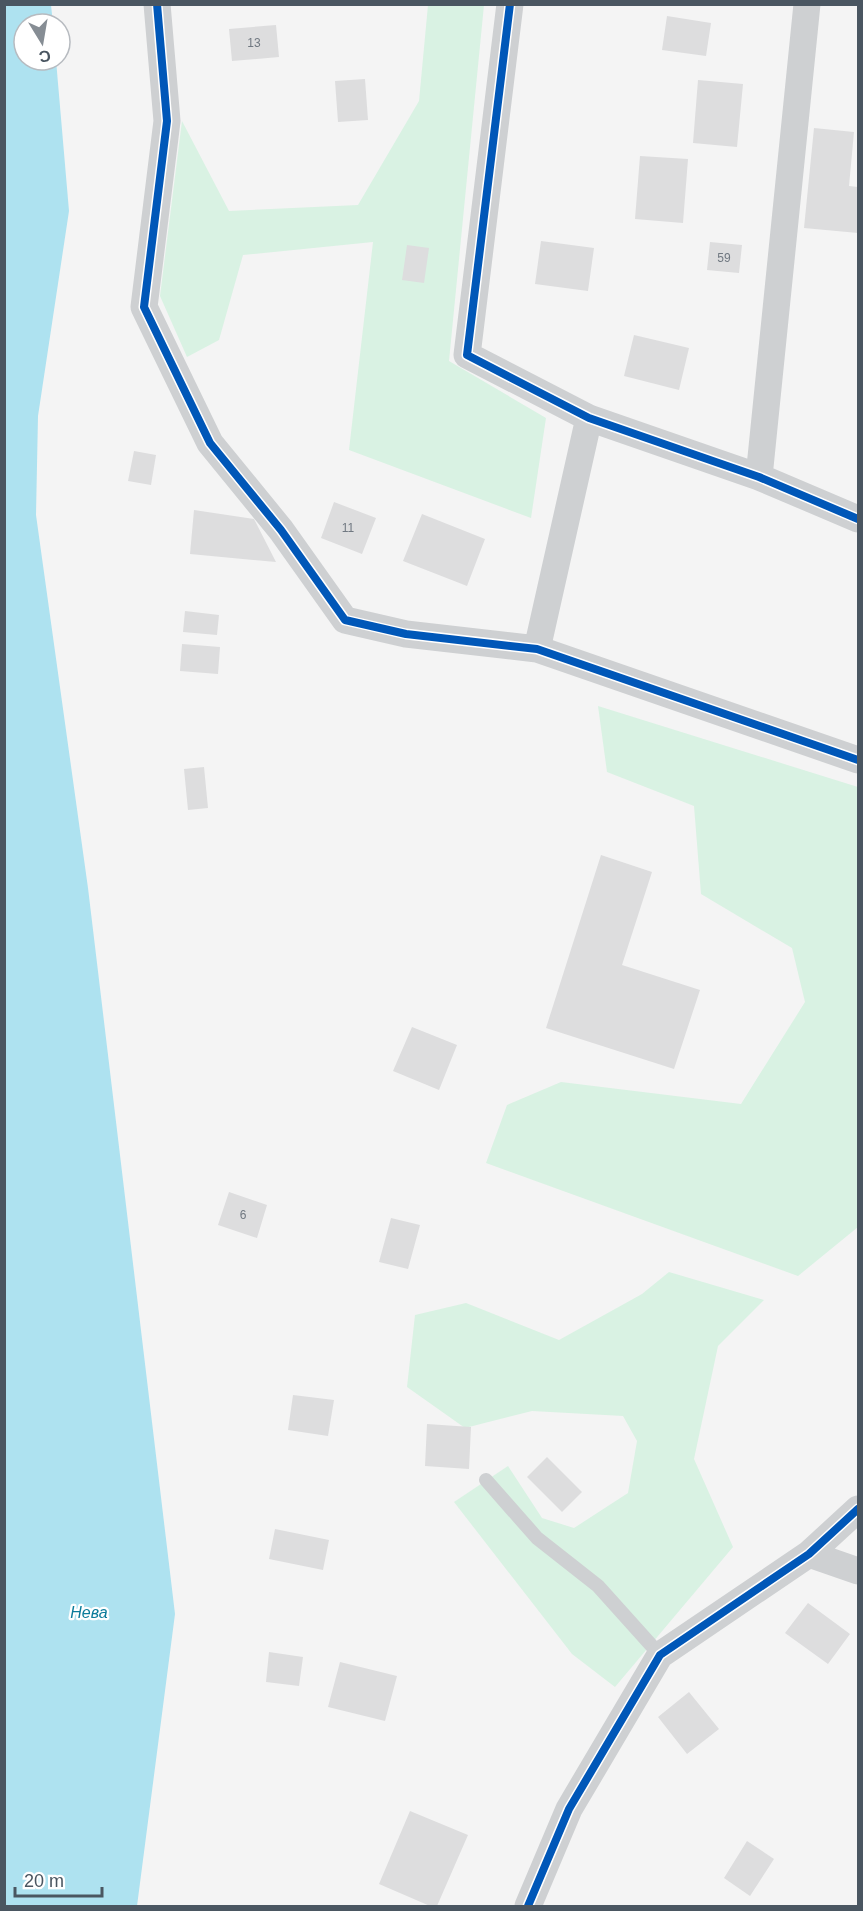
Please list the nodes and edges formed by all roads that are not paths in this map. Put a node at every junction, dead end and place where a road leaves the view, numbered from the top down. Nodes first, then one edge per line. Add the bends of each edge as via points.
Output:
1 (157, 4) edge
2 (510, 4) edge
3 (807, 4) edge
4 (589, 418) junction
5 (759, 477) junction
6 (858, 519) edge
7 (537, 649) junction
8 (858, 760) edge
9 (486, 1480) dead end
10 (858, 1509) edge
11 (809, 1554) junction
12 (858, 1571) edge
13 (660, 1655) junction
14 (528, 1906) edge

1 - 7 street via 167,121 144,307 210,443 345,620 406,634
2 - 4 street via 467,355
3 - 5 street
4 - 5 street
4 - 7 street
5 - 6 street
7 - 8 street
9 - 13 lane via 537,1538 598,1586
10 - 11 street
11 - 12 street
11 - 13 street
13 - 14 street via 569,1809

